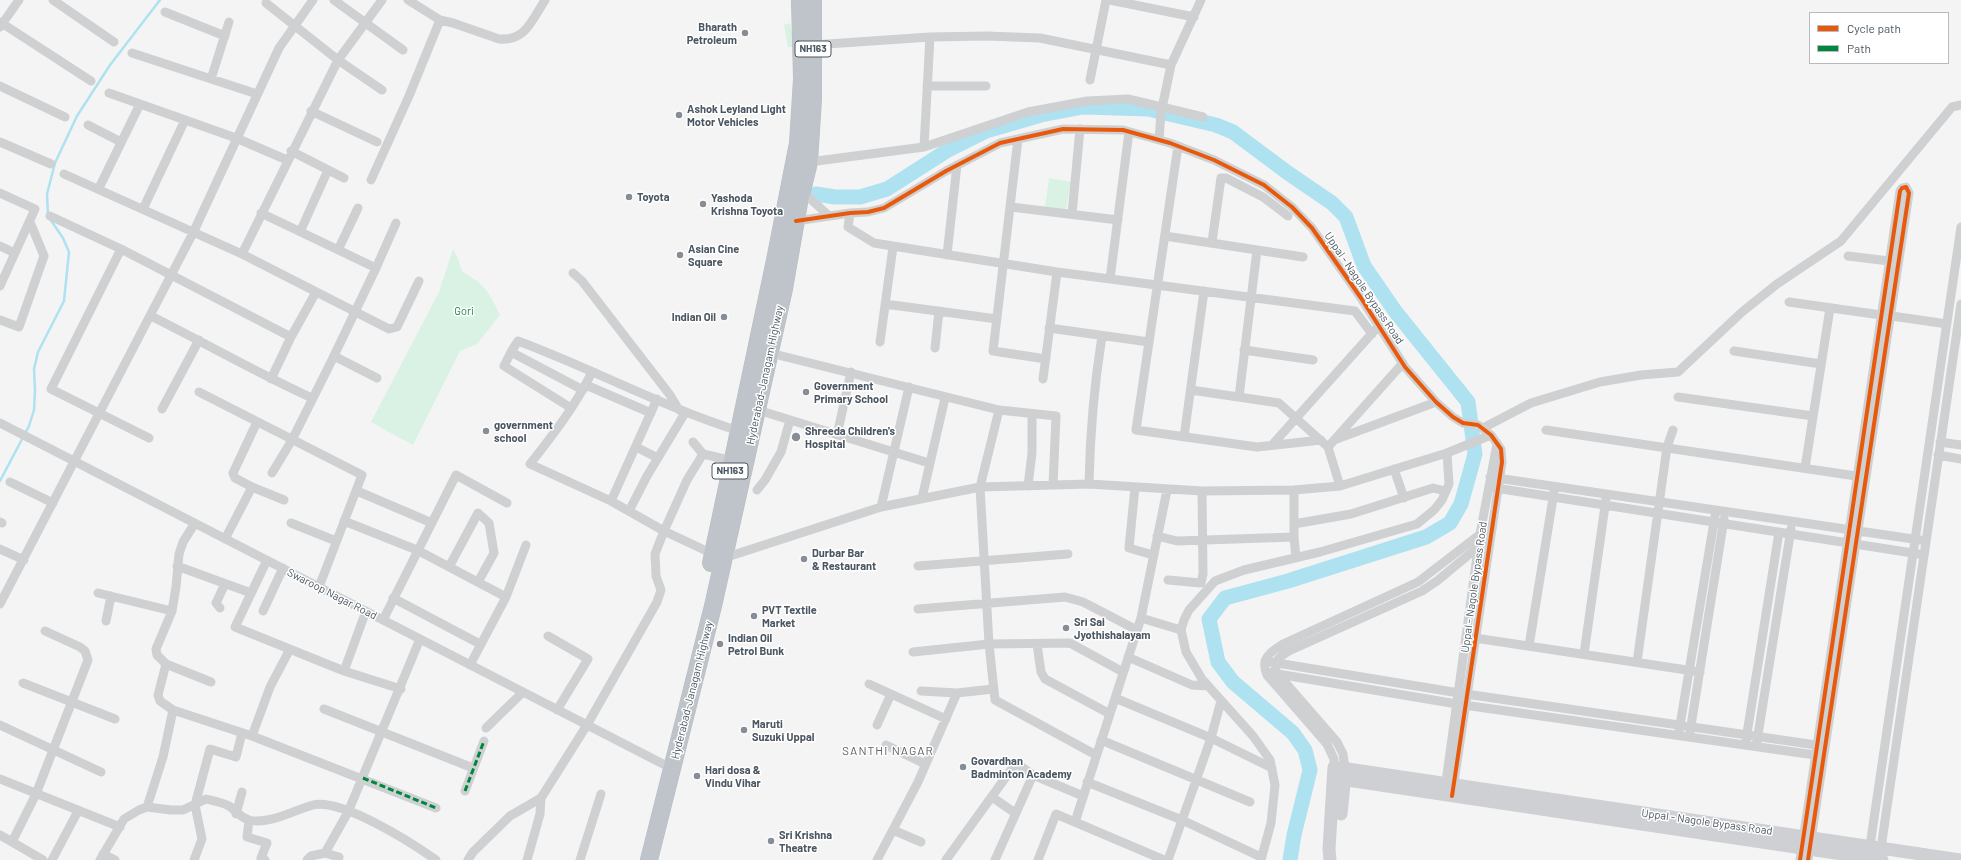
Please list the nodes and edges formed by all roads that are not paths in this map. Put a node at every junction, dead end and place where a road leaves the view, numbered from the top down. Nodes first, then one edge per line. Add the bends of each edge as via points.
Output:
1 (19, 0) edge
2 (53, 0) edge
3 (313, 0) edge
4 (334, 0) edge
5 (382, 0) edge
6 (408, 0) edge
7 (546, 0) edge
8 (795, 0) edge
9 (800, 0) edge
10 (813, 0) edge
11 (1106, 0) edge
12 (1110, 0) edge
13 (1201, 0) edge
14 (266, 3) dead end
15 (165, 12) dead end
16 (1194, 17) junction
17 (440, 20) junction
18 (229, 22) dead end
19 (365, 23) junction
20 (1, 24) edge
21 (295, 25) junction
22 (225, 36) junction
23 (930, 37) junction
24 (114, 42) dead end
25 (813, 45) junction
26 (1096, 49) junction
27 (403, 50) dead end
28 (132, 53) dead end
29 (338, 60) junction
30 (1171, 65) junction
31 (210, 78) junction
32 (1090, 80) dead end
33 (91, 81) dead end
34 (0, 86) edge
35 (927, 86) junction
36 (986, 86) dead end
37 (382, 90) dead end
38 (109, 93) dead end
39 (258, 94) junction
40 (140, 104) junction
41 (1961, 106) edge
42 (1162, 108) junction
43 (311, 111) junction
44 (65, 116) dead end
45 (1203, 117) dead end
46 (185, 120) junction
47 (88, 125) dead end
48 (1080, 130) junction
49 (1129, 132) junction
50 (236, 138) junction
51 (1018, 139) junction
52 (1159, 140) junction
53 (0, 142) edge
54 (121, 142) junction
55 (377, 142) dead end
56 (1178, 146) junction
57 (924, 147) junction
58 (291, 151) junction
59 (287, 160) junction
60 (809, 162) junction
61 (51, 164) dead end
62 (957, 165) junction
63 (328, 170) junction
64 (64, 174) dead end
65 (344, 178) dead end
66 (371, 180) dead end
67 (99, 188) junction
68 (802, 191) junction
69 (0, 193) edge
70 (1011, 207) junction
71 (358, 208) dead end
72 (143, 209) junction
73 (261, 213) junction
74 (850, 213) junction
75 (1072, 214) junction
76 (50, 216) dead end
77 (829, 216) junction
78 (1288, 216) dead end
79 (1118, 220) junction
80 (796, 221) junction
81 (30, 222) junction
82 (396, 223) dead end
83 (1961, 227) edge
84 (300, 232) junction
85 (193, 233) junction
86 (1165, 236) junction
87 (1212, 242) junction
88 (0, 246) edge
89 (893, 247) junction
90 (121, 249) junction
91 (338, 250) junction
92 (1257, 250) junction
93 (15, 253) junction
94 (242, 254) junction
95 (947, 255) junction
96 (1848, 256) dead end
97 (1303, 257) dead end
98 (1889, 261) junction
99 (1004, 264) junction
100 (376, 268) junction
101 (1058, 272) junction
102 (573, 273) dead end
103 (170, 276) junction
104 (1110, 279) junction
105 (419, 281) dead end
106 (1158, 285) junction
107 (0, 286) edge
108 (1204, 291) junction
109 (316, 292) junction
110 (1250, 297) junction
111 (1790, 302) dead end
112 (885, 304) junction
113 (1961, 304) edge
114 (1830, 308) junction
115 (939, 311) junction
116 (355, 312) junction
117 (1884, 315) junction
118 (151, 316) junction
119 (997, 319) junction
120 (0, 320) edge
121 (1947, 324) junction
122 (1379, 326) junction
123 (1050, 328) junction
124 (1372, 334) junction
125 (1102, 336) junction
126 (291, 337) junction
127 (199, 340) junction
128 (880, 342) dead end
129 (1149, 342) junction
130 (935, 348) dead end
131 (1244, 350) junction
132 (1734, 351) dead end
133 (511, 352) junction
134 (770, 353) junction
135 (334, 356) junction
136 (1046, 359) junction
137 (1313, 360) dead end
138 (1404, 363) junction
139 (1821, 364) junction
140 (592, 372) junction
141 (851, 372) junction
142 (377, 378) dead end
143 (271, 379) junction
144 (1043, 380) dead end
145 (585, 387) junction
146 (909, 387) junction
147 (1191, 390) junction
148 (198, 392) dead end
149 (1239, 397) junction
150 (1678, 397) dead end
151 (312, 398) junction
152 (945, 398) junction
153 (657, 400) junction
154 (1436, 402) junction
155 (162, 408) dead end
156 (571, 408) junction
157 (758, 410) junction
158 (999, 410) junction
159 (683, 412) junction
160 (99, 413) junction
161 (652, 413) junction
162 (1032, 414) junction
163 (1813, 416) junction
164 (785, 417) junction
165 (1296, 418) junction
166 (257, 422) junction
167 (0, 423) edge
168 (1481, 426) junction
169 (1546, 430) dead end
170 (1673, 430) dead end
171 (739, 432) junction
172 (837, 435) junction
173 (1491, 435) junction
174 (1184, 437) junction
175 (149, 438) dead end
176 (292, 440) junction
177 (693, 442) dead end
178 (1940, 442) junction
179 (1327, 443) junction
180 (1272, 445) junction
181 (1961, 446) edge
182 (636, 447) junction
183 (1667, 447) junction
184 (894, 453) junction
185 (1448, 453) junction
186 (703, 454) junction
187 (1938, 455) junction
188 (658, 458) junction
189 (1961, 458) edge
190 (75, 461) junction
191 (732, 461) junction
192 (929, 463) junction
193 (1805, 468) junction
194 (1394, 470) junction
195 (272, 473) dead end
196 (1856, 476) junction
197 (1495, 478) junction
198 (10, 482) dead end
199 (1089, 484) junction
200 (1053, 485) junction
201 (1028, 486) junction
202 (1340, 486) junction
203 (1554, 486) junction
204 (252, 487) junction
205 (980, 487) junction
206 (1135, 488) junction
207 (1493, 488) junction
208 (757, 490) dead end
209 (1166, 490) junction
210 (1294, 490) junction
211 (357, 491) junction
212 (1202, 491) junction
213 (1446, 491) junction
214 (1607, 494) junction
215 (1553, 497) junction
216 (922, 498) junction
217 (1404, 498) junction
218 (284, 500) dead end
219 (611, 501) junction
220 (1660, 502) junction
221 (53, 503) junction
222 (507, 503) dead end
223 (1606, 505) junction
224 (881, 507) junction
225 (1716, 510) junction
226 (629, 511) junction
227 (1725, 512) junction
228 (1658, 514) junction
229 (344, 520) junction
230 (1792, 522) junction
231 (195, 523) junction
232 (291, 523) dead end
233 (432, 523) junction
234 (1719, 523) junction
235 (1294, 524) junction
236 (1492, 525) junction
237 (1848, 529) junction
238 (1858, 531) junction
239 (664, 532) junction
240 (1778, 532) junction
241 (1480, 534) junction
242 (1789, 534) junction
243 (1157, 536) junction
244 (1294, 537) junction
245 (1490, 537) junction
246 (225, 539) junction
247 (1915, 539) junction
248 (1203, 540) junction
249 (336, 541) junction
250 (1926, 541) junction
251 (1846, 542) junction
252 (1856, 544) junction
253 (526, 545) dead end
254 (1480, 546) junction
255 (0, 549) edge
256 (417, 550) junction
257 (1913, 553) junction
258 (1068, 554) dead end
259 (1153, 555) junction
260 (1924, 555) junction
261 (718, 556) junction
262 (1296, 558) junction
263 (24, 560) junction
264 (267, 560) junction
265 (985, 560) junction
266 (177, 566) junction
267 (918, 566) dead end
268 (449, 567) junction
269 (283, 568) junction
270 (1168, 580) dead end
271 (478, 582) junction
272 (1201, 583) junction
273 (225, 584) junction
274 (319, 587) junction
275 (1205, 592) junction
276 (98, 593) dead end
277 (251, 593) junction
278 (111, 596) junction
279 (506, 597) junction
280 (393, 598) junction
281 (988, 603) junction
282 (0, 604) edge
283 (220, 608) dead end
284 (918, 609) dead end
285 (1189, 610) junction
286 (172, 611) junction
287 (263, 611) dead end
288 (366, 611) junction
289 (1141, 618) junction
290 (383, 620) junction
291 (106, 621) dead end
292 (45, 630) dead end
293 (1137, 630) junction
294 (1181, 630) junction
295 (548, 636) dead end
296 (1471, 636) junction
297 (420, 639) junction
298 (480, 644) junction
299 (989, 644) junction
300 (1037, 644) junction
301 (1529, 646) junction
302 (290, 649) junction
303 (913, 652) dead end
304 (1584, 654) junction
305 (1128, 657) junction
306 (1265, 661) junction
307 (1637, 662) junction
308 (1276, 663) junction
309 (166, 664) junction
310 (470, 665) junction
311 (1689, 670) junction
312 (344, 671) junction
313 (1123, 672) junction
314 (1266, 672) junction
315 (1700, 672) junction
316 (1277, 673) junction
317 (210, 682) dead end
318 (23, 683) dead end
319 (869, 684) dead end
320 (1208, 686) junction
321 (401, 689) junction
322 (993, 689) junction
323 (921, 691) dead end
324 (523, 692) junction
325 (957, 693) junction
326 (1463, 693) junction
327 (891, 694) junction
328 (1115, 698) junction
329 (1221, 701) junction
330 (70, 703) junction
331 (1462, 705) junction
332 (324, 709) dead end
333 (173, 710) junction
334 (558, 710) junction
335 (1110, 714) junction
336 (946, 719) junction
337 (115, 720) dead end
338 (0, 725) edge
339 (587, 725) junction
340 (877, 725) dead end
341 (1679, 725) junction
342 (1691, 727) junction
343 (486, 728) dead end
344 (383, 732) junction
345 (242, 733) junction
346 (1746, 735) junction
347 (252, 736) junction
348 (1678, 736) junction
349 (1758, 736) junction
350 (1211, 738) junction
351 (1689, 738) junction
352 (1101, 740) junction
353 (484, 741) dead end
354 (1816, 745) junction
355 (886, 746) dead end
356 (1745, 746) junction
357 (1757, 747) junction
358 (52, 750) junction
359 (1096, 755) junction
360 (1814, 755) junction
361 (925, 764) junction
362 (665, 765) junction
363 (473, 768) junction
364 (1272, 768) junction
365 (101, 772) dead end
366 (1340, 774) junction
367 (1033, 775) junction
368 (363, 778) junction
369 (0, 779) edge
370 (1196, 779) junction
371 (1087, 782) junction
372 (1449, 790) junction
373 (465, 791) dead end
374 (242, 792) dead end
375 (36, 794) junction
376 (600, 794) dead end
377 (1083, 796) junction
378 (992, 797) junction
379 (541, 798) junction
380 (1250, 802) dead end
381 (195, 805) junction
382 (147, 807) junction
383 (436, 808) dead end
384 (78, 811) junction
385 (348, 812) junction
386 (236, 814) junction
387 (1015, 814) junction
388 (249, 820) junction
389 (1182, 820) junction
390 (1075, 822) junction
391 (120, 827) junction
392 (893, 830) junction
393 (0, 835) edge
394 (12, 842) junction
395 (920, 842) dead end
396 (1805, 848) edge
397 (1878, 851) edge
398 (325, 853) junction
399 (101, 857) edge
400 (1261, 859) edge
401 (42, 860) edge
402 (52, 860) edge
403 (115, 860) edge
404 (194, 860) edge
405 (265, 860) edge
406 (307, 860) edge
407 (338, 860) edge
408 (435, 860) edge
409 (468, 860) edge
410 (527, 860) edge
411 (580, 860) edge
412 (639, 860) edge
413 (648, 860) edge
414 (877, 860) edge
415 (946, 860) edge
416 (995, 860) edge
417 (1038, 860) edge
418 (1164, 860) edge
419 (1168, 860) edge
420 (1330, 860) edge
421 (1338, 860) edge
422 (1961, 860) edge

1 - 20 street
2 - 24 street
3 - 21 street
4 - 19 street
5 - 19 street
6 - 17 street
7 - 17 street via 522,34 514,39 499,39
8 - 9 street
9 - 171 highway, Hyderabad-Janagam Highway / NH163 via 802,79 798,143
10 - 25 highway, Hyderabad-Janagam Highway / NH163
11 - 26 street
12 - 16 street
13 - 16 street
14 - 21 street
15 - 22 street
16 - 30 street
17 - 66 street
18 - 22 street
19 - 27 street
19 - 29 street
20 - 33 street
21 - 29 street
21 - 39 street via 279,48
22 - 31 street
23 - 25 street
23 - 26 street via 1040,38
23 - 35 street
25 - 60 highway, Hyderabad-Janagam Highway / NH163
26 - 30 street
26 - 32 street
28 - 31 street
29 - 37 street
29 - 43 street
30 - 42 street
31 - 39 street
34 - 44 street
35 - 36 street
35 - 57 street
38 - 40 street
39 - 50 street
40 - 46 street
40 - 54 street
41 - 168 street via 1952,107 1841,241 1777,284 1742,312 1678,372 1642,374 1600,382 1531,403
42 - 45 street
42 - 52 street
42 - 57 street via 1128,99 1087,101 1028,112
43 - 55 street
43 - 58 street
46 - 50 street
46 - 72 street
47 - 54 street
48 - 49 street, Uppal - Nagole Bypass Road
48 - 51 street, Uppal - Nagole Bypass Road via 1063,129
48 - 75 street
49 - 52 street, Uppal - Nagole Bypass Road
49 - 79 street
50 - 59 street
50 - 85 street
51 - 62 street, Uppal - Nagole Bypass Road via 1000,143
51 - 70 street
52 - 56 street, Uppal - Nagole Bypass Road
53 - 61 street
54 - 67 street
56 - 86 street
56 - 122 street, Uppal - Nagole Bypass Road via 1214,160 1264,185 1292,207 1312,228
57 - 60 street
58 - 59 street
58 - 63 street
59 - 73 street
60 - 68 highway, Hyderabad-Janagam Highway / NH163
62 - 74 street, Uppal - Nagole Bypass Road via 884,208
62 - 95 street
63 - 65 street
63 - 84 street
64 - 67 street
67 - 72 street
68 - 77 street
68 - 80 highway, Hyderabad-Janagam Highway / NH163
69 - 81 street via 35,209
70 - 75 street
70 - 99 street
71 - 91 street
72 - 85 street
73 - 84 street
73 - 94 street
74 - 77 street, Uppal - Nagole Bypass Road
74 - 89 street via 848,227 874,243
75 - 79 street
76 - 90 street
77 - 80 street, Uppal - Nagole Bypass Road
78 - 87 street via 1263,197 1226,178 1221,178
79 - 104 street
80 - 134 highway, Hyderabad-Janagam Highway / NH163
81 - 93 street
81 - 120 street via 44,256 20,326
82 - 100 street
83 - 121 street
84 - 91 street
85 - 94 street
85 - 103 street
86 - 87 street
86 - 106 street
87 - 92 street
88 - 93 street
89 - 95 street
89 - 112 street
90 - 103 street
90 - 160 street via 50,388
91 - 100 street
92 - 97 street
92 - 110 street
93 - 107 street
94 - 109 street
95 - 99 street
96 - 98 street
98 - 117 street
98 - 117 street via 1900,191 1906,187 1909,193
99 - 101 street
99 - 119 street
100 - 116 street
101 - 104 street
101 - 123 street
102 - 159 street via 582,281
103 - 118 street
103 - 126 street
104 - 106 street
105 - 116 street via 397,327 393,329
106 - 108 street
106 - 129 street
108 - 110 street
108 - 147 street
109 - 116 street
109 - 126 street
110 - 124 street via 1355,311
110 - 131 street
111 - 114 street
112 - 115 street
112 - 128 street
113 - 178 street
114 - 117 street
114 - 139 street
115 - 119 street
115 - 130 street
116 - 135 street
117 - 121 street
117 - 196 street
117 - 238 street
118 - 127 street
118 - 160 street
119 - 136 street via 992,351
121 - 247 street
122 - 124 street
122 - 138 street, Uppal - Nagole Bypass Road
123 - 125 street
123 - 136 street
124 - 165 street
125 - 129 street
125 - 199 street via 1094,385
126 - 143 street
127 - 143 street
127 - 155 street
129 - 174 street via 1136,430
131 - 137 street
131 - 149 street
132 - 139 street
133 - 140 street via 518,341
133 - 145 street
133 - 156 street via 504,366
134 - 141 street via 800,363
134 - 157 highway, Hyderabad-Janagam Highway / NH163
135 - 142 street
135 - 151 street
136 - 144 street
138 - 154 street, Uppal - Nagole Bypass Road
138 - 179 street
139 - 163 street
140 - 145 street
140 - 153 street
141 - 146 street
141 - 172 street
143 - 151 street
145 - 156 street
145 - 161 street
146 - 152 street
146 - 184 street
147 - 149 street
147 - 174 street
148 - 166 street
149 - 165 street via 1279,402
150 - 163 street
151 - 176 street
152 - 158 street
152 - 192 street
153 - 159 street
153 - 161 street
154 - 168 street, Uppal - Nagole Bypass Road via 1452,417
154 - 179 street
156 - 219 street via 530,464
157 - 164 street
157 - 261 highway, Hyderabad-Janagam Highway / NH163
158 - 162 street
158 - 205 street
159 - 171 street
159 - 188 street
160 - 175 street
160 - 190 street
161 - 182 street
162 - 200 street via 1056,416
162 - 201 street via 1032,453
163 - 193 street
164 - 172 street
164 - 208 street via 781,452
165 - 179 street
165 - 180 street
166 - 176 street
166 - 204 street via 233,473 235,478
167 - 190 street, Swaroop Nagar Road
168 - 173 street, Uppal - Nagole Bypass Road
169 - 183 street
170 - 183 street
171 - 191 highway, Hyderabad-Janagam Highway / NH163
172 - 184 street
173 - 185 street
173 - 197 street, Uppal - Nagole Bypass Road via 1501,449 1502,462
174 - 180 street via 1256,447
176 - 195 street
176 - 211 street via 362,475
177 - 186 street
178 - 181 street
178 - 187 street
179 - 180 street
179 - 202 street
182 - 188 street
182 - 219 street
183 - 193 street
183 - 220 street
184 - 192 street
184 - 224 street
185 - 194 street
185 - 213 street via 1449,484
186 - 191 street
186 - 239 street via 687,480
187 - 189 street
187 - 250 street
188 - 226 street
190 - 221 street
190 - 231 street, Swaroop Nagar Road
191 - 261 highway, Hyderabad-Janagam Highway / NH163
192 - 216 street
193 - 196 street
194 - 202 street
194 - 217 street
196 - 237 street
197 - 203 street
197 - 207 street, Uppal - Nagole Bypass Road
198 - 221 street
199 - 200 street
199 - 206 street
200 - 201 street
201 - 205 street
202 - 210 street
203 - 214 street
203 - 215 street
204 - 218 street
204 - 246 street
205 - 216 street
205 - 265 street
206 - 209 street
206 - 259 street via 1129,548
207 - 215 street
207 - 236 street, Uppal - Nagole Bypass Road
207 - 241 street, Uppal - Nagole Bypass Road
209 - 212 street
209 - 243 street
210 - 212 street
210 - 235 street
211 - 229 street
211 - 233 street
212 - 248 street
213 - 217 street via 1433,488
213 - 262 street via 1434,510 1417,524
214 - 220 street
214 - 223 street
215 - 223 street
215 - 301 street
216 - 224 street
217 - 235 street via 1351,514
219 - 226 street
220 - 225 street
220 - 228 street
221 - 263 street
222 - 233 street via 456,475
223 - 228 street
223 - 304 street
224 - 261 street
225 - 227 street
225 - 234 street
226 - 239 street
227 - 230 street
227 - 234 street
228 - 234 street
228 - 307 street
229 - 249 street
229 - 256 street
230 - 237 street
230 - 242 street
231 - 246 street, Swaroop Nagar Road
231 - 266 street via 183,542
232 - 249 street
233 - 256 street
234 - 240 street
234 - 311 street
234 - 315 street
235 - 244 street
236 - 241 street, Uppal - Nagole Bypass Road
236 - 245 street, Uppal - Nagole Bypass Road
237 - 238 street
237 - 251 street
238 - 247 street
238 - 252 street
239 - 261 street
239 - 339 street via 655,554 656,576 661,590 657,602
240 - 242 street
240 - 346 street
241 - 254 street, Uppal - Nagole Bypass Road
241 - 306 street, Uppal - Nagole Bypass Road via 1418,582 1283,644 1270,651
242 - 251 street
242 - 349 street
243 - 248 street via 1177,541
243 - 259 street
244 - 248 street
244 - 262 street
245 - 254 street, Uppal - Nagole Bypass Road
245 - 296 street, Uppal - Nagole Bypass Road
246 - 264 street, Swaroop Nagar Road
247 - 250 street
247 - 257 street
248 - 272 street
249 - 274 street
250 - 260 street
251 - 252 street
251 - 354 street
252 - 257 street
252 - 396 street
253 - 279 street
254 - 296 street, Uppal - Nagole Bypass Road
254 - 308 street, Uppal - Nagole Bypass Road via 1422,590 1289,651
255 - 263 street
256 - 268 street
256 - 280 street
257 - 260 street
257 - 397 street
258 - 265 street
259 - 289 street
260 - 397 street
261 - 362 highway, Hyderabad-Janagam Highway / NH163 via 697,630
261 - 413 highway, Hyderabad-Janagam Highway / NH163 via 671,778
262 - 275 street via 1215,581
263 - 282 street
264 - 269 street, Swaroop Nagar Road
264 - 277 street
265 - 267 street
265 - 281 street
266 - 273 street
266 - 286 street
268 - 271 street
268 - 271 street via 478,513 489,523 494,552
269 - 274 street, Swaroop Nagar Road
269 - 287 street
270 - 272 street
271 - 279 street
272 - 275 street
272 - 285 street
273 - 277 street
273 - 283 street via 216,603
274 - 288 street, Swaroop Nagar Road
275 - 285 street
276 - 278 street
277 - 302 street via 236,628
278 - 286 street
278 - 291 street
279 - 298 street
280 - 290 street
280 - 298 street
281 - 284 street
281 - 293 street via 1065,597 1083,602
281 - 299 street
285 - 294 street
286 - 309 street via 156,652
288 - 290 street, Swaroop Nagar Road
288 - 312 street
289 - 293 street
289 - 294 street
290 - 297 street, Swaroop Nagar Road
292 - 330 street via 80,647 87,654 88,660
293 - 305 street
294 - 320 street via 1186,652
295 - 334 street via 588,659
296 - 301 street
296 - 326 street, Uppal - Nagole Bypass Road
297 - 310 street, Swaroop Nagar Road
297 - 321 street
298 - 310 street
299 - 300 street
299 - 303 street
299 - 322 street
300 - 313 street via 1070,643
300 - 335 street via 1041,672 1045,679
301 - 304 street
302 - 312 street
302 - 347 street via 270,687
304 - 307 street
305 - 313 street
305 - 320 street via 1192,685
306 - 308 street
306 - 314 street
307 - 311 street
308 - 316 street
308 - 326 street
309 - 317 street
309 - 333 street via 158,695 160,701
310 - 324 street, Swaroop Nagar Road
311 - 315 street
311 - 341 street
312 - 321 street
313 - 328 street
314 - 316 street
314 - 366 street via 1327,744
315 - 342 street
316 - 331 street
316 - 366 street via 1337,742 1343,754
318 - 330 street
319 - 327 street
320 - 329 street
321 - 344 street
322 - 325 street
322 - 359 street via 995,700
323 - 325 street
324 - 334 street, Swaroop Nagar Road
324 - 343 street
325 - 336 street
326 - 331 street, Uppal - Nagole Bypass Road
326 - 341 street
327 - 336 street
327 - 340 street
328 - 335 street
328 - 350 street
329 - 350 street
329 - 364 street via 1254,736 1270,760
330 - 337 street
330 - 358 street
331 - 348 street
331 - 372 street, Uppal - Nagole Bypass Road
332 - 344 street
333 - 345 street
333 - 382 street via 163,757
334 - 339 street, Swaroop Nagar Road
335 - 352 street
336 - 361 street
338 - 358 street
339 - 362 street, Swaroop Nagar Road
339 - 379 street
341 - 342 street
341 - 348 street
342 - 346 street
342 - 351 street
344 - 363 street
344 - 368 street
345 - 347 street
345 - 381 street via 236,757 210,749
346 - 349 street
346 - 356 street
347 - 368 street
348 - 351 street
349 - 354 street
349 - 357 street
350 - 364 street
350 - 370 street
351 - 356 street
352 - 359 street
352 - 370 street
353 - 363 street
354 - 360 street
355 - 361 street
356 - 357 street
357 - 360 street
358 - 365 street
358 - 375 street
359 - 371 street
360 - 396 street
361 - 392 street
362 - 412 highway, Hyderabad-Janagam Highway / NH163
363 - 373 street
364 - 400 street via 1275,785 1271,823
366 - 372 street, Uppal - Nagole Bypass Road
366 - 420 street via 1329,849
366 - 421 street
367 - 377 street
367 - 378 street via 1016,763
367 - 387 street
368 - 383 street
368 - 385 street
369 - 375 street
370 - 380 street
370 - 389 street
371 - 377 street
371 - 389 street
372 - 396 street, Uppal - Nagole Bypass Road
374 - 386 street
375 - 384 street
375 - 394 street
376 - 411 street
377 - 390 street
378 - 387 street
378 - 415 street
379 - 409 street via 510,816
379 - 410 street via 540,814
381 - 382 street via 183,810
381 - 386 street via 206,799 231,806
381 - 404 street via 202,839
382 - 391 street via 124,819
384 - 391 street
384 - 402 street
385 - 388 street via 327,805 314,805 268,819
385 - 398 street
385 - 408 street via 378,824
386 - 388 street
387 - 416 street
388 - 405 street via 247,836 267,843 261,858
389 - 400 street
389 - 419 street
390 - 417 street via 1056,814
390 - 418 street
391 - 399 street
392 - 395 street
392 - 414 street
393 - 394 street
394 - 401 street
396 - 397 street, Uppal - Nagole Bypass Road
396 - 397 street, Uppal - Nagole Bypass Road
397 - 422 street, Uppal - Nagole Bypass Road
398 - 406 street via 311,856
398 - 407 street via 339,857
399 - 403 street

